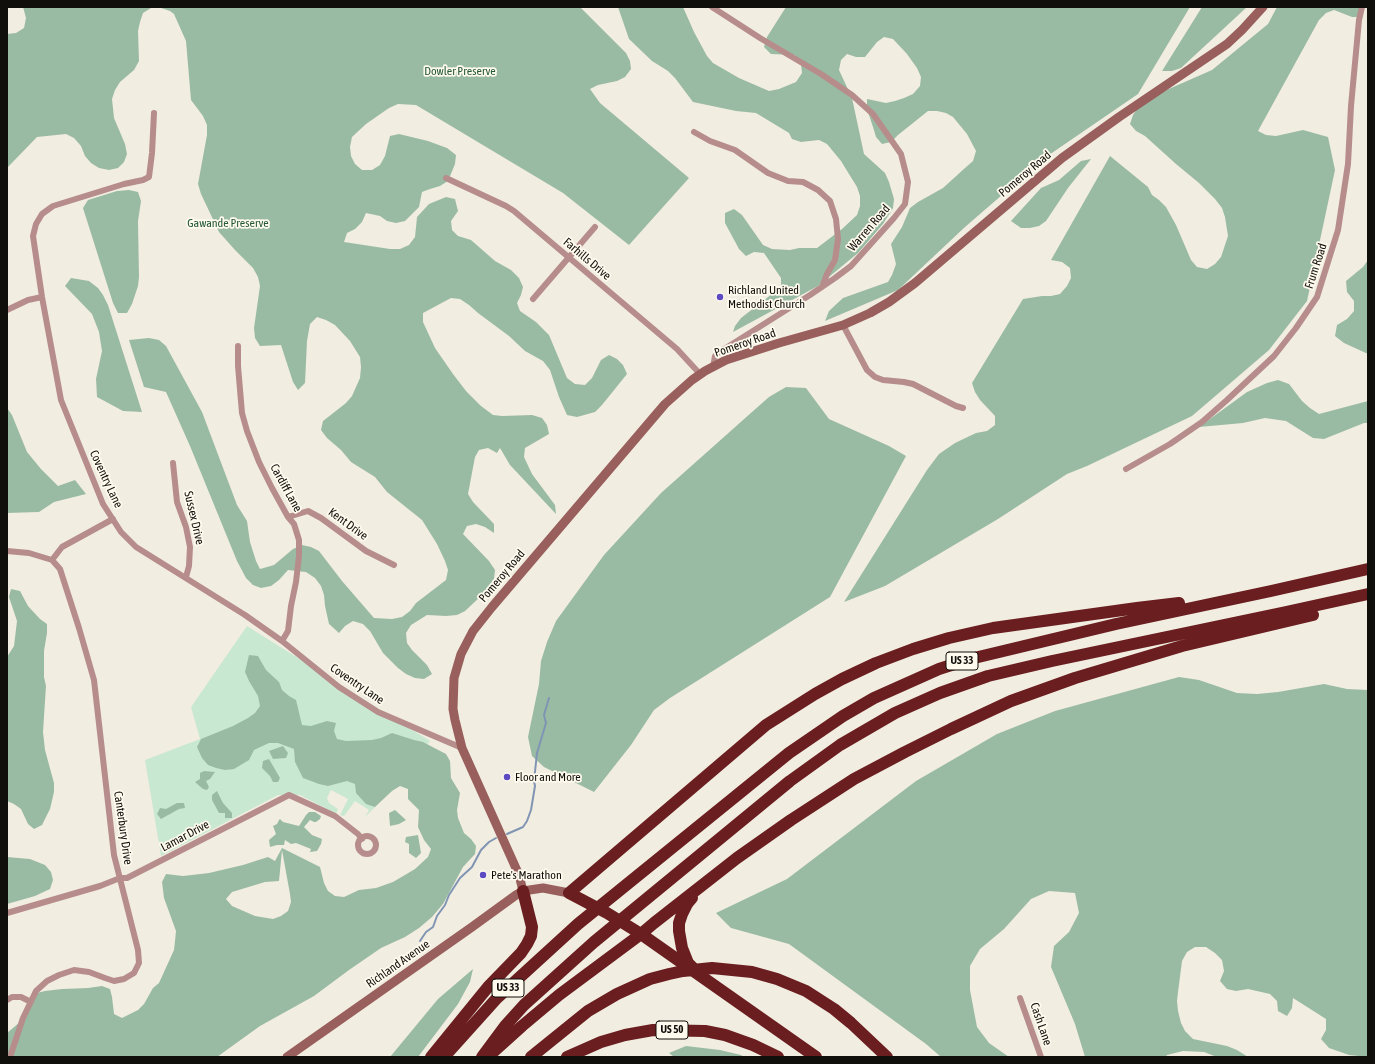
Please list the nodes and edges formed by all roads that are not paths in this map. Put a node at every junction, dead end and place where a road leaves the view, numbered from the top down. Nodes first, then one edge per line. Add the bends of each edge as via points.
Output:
1 (712, 7) edge
2 (1263, 7) edge
3 (1362, 7) edge
4 (154, 113) dead end
5 (694, 132) dead end
6 (446, 178) dead end
7 (595, 227) dead end
8 (568, 258) junction
9 (822, 287) junction
10 (42, 297) junction
11 (533, 299) dead end
12 (7, 310) edge
13 (843, 325) junction
14 (238, 346) dead end
15 (713, 367) junction
16 (700, 374) junction
17 (963, 408) dead end
18 (173, 464) dead end
19 (1126, 469) dead end
20 (288, 517) junction
21 (113, 519) junction
22 (7, 551) edge
23 (52, 560) junction
24 (394, 565) dead end
25 (1368, 569) edge
26 (186, 577) junction
27 (1368, 594) edge
28 (1236, 598) junction
29 (1368, 601) edge
30 (282, 641) junction
31 (462, 748) junction
32 (362, 839) dead end
33 (120, 878) junction
34 (701, 887) junction
35 (524, 891) junction
36 (569, 893) junction
37 (7, 913) edge
38 (641, 934) junction
39 (698, 974) junction
40 (1020, 998) dead end
41 (7, 1000) edge
42 (31, 1002) junction
43 (10, 1057) edge
44 (287, 1057) edge
45 (431, 1057) edge
46 (444, 1057) edge
47 (482, 1057) edge
48 (489, 1057) edge
49 (531, 1057) edge
50 (566, 1057) edge
51 (778, 1057) edge
52 (816, 1057) edge
53 (887, 1057) edge
54 (1041, 1057) edge

1 - 9 street, Warren Road via 852,95 872,114 901,154 908,182 904,204 851,266
2 - 13 street, Pomeroy Road via 1227,44 1062,158 902,294
3 - 19 street, Frum Road via 1351,106 1348,164 1339,223 1331,257 1317,297 1274,356 1227,400 1202,422 1170,444
4 - 10 street, Coventry Lane via 149,177 53,206 42,214 33,236
5 - 9 street via 735,150 768,173 788,181 803,182 818,190 830,201 836,218 838,239 834,260
6 - 8 street, Farhills Drive via 506,206
7 - 8 street
8 - 11 street
8 - 16 street, Farhills Drive via 677,349
9 - 15 street, Warren Road via 718,353
10 - 12 street via 28,300
10 - 21 street, Coventry Lane via 61,400 103,504
13 - 15 street, Pomeroy Road via 744,354
13 - 17 street via 867,370 875,377 913,384
14 - 20 street, Cardiff Lane via 242,413 247,431 259,462
15 - 16 street, Pomeroy Road
16 - 31 street, Pomeroy Road via 677,392 660,410 496,602 469,638 457,666 453,689 453,709
18 - 26 street, Sussex Drive via 177,502 190,547 190,566
20 - 24 street, Kent Drive via 308,511 366,551
20 - 30 street, Cardiff Lane via 294,524 299,540 299,556 288,631
21 - 23 street via 62,547
21 - 26 street, Coventry Lane via 120,532 136,547
22 - 23 street via 29,553
23 - 33 street, Canterbury Drive via 60,569 94,680 114,855
25 - 28 highway, US 33
26 - 30 street, Coventry Lane
27 - 47 highway, US 33 via 988,676 912,705 869,728 790,781 594,942 524,1005
28 - 36 highway via 1137,608 993,628 949,638 876,663 815,694 766,725
28 - 46 highway, US 33 via 970,659 938,669 874,698 789,753 578,924 497,998
29 - 34 highway via 1137,658 1075,678 951,728 854,779 737,858
30 - 31 street, Coventry Lane via 339,688 378,712
31 - 35 street, Pomeroy Road
32 - 33 street, Lamar Drive via 335,816 289,795 127,878
33 - 37 street, Lamar Drive
33 - 42 street, Canterbury Drive via 138,950 139,963 134,973 114,981 89,972 74,970 47,981 36,991
34 - 38 highway
34 - 39 highway via 687,904 679,923 682,948 688,963
35 - 36 street via 543,888
35 - 44 street, Richland Avenue
35 - 45 highway via 532,927 527,944
36 - 38 highway
38 - 39 highway
38 - 48 highway via 538,1012 502,1042
39 - 52 highway
40 - 54 street, Cash Lane
41 - 42 street via 21,997
42 - 43 street, Canterbury Drive
49 - 53 highway via 588,1011 617,994 650,979 697,969 752,972 806,991 834,1009
50 - 51 highway, US 50 via 601,1042 653,1030 705,1031 725,1035

